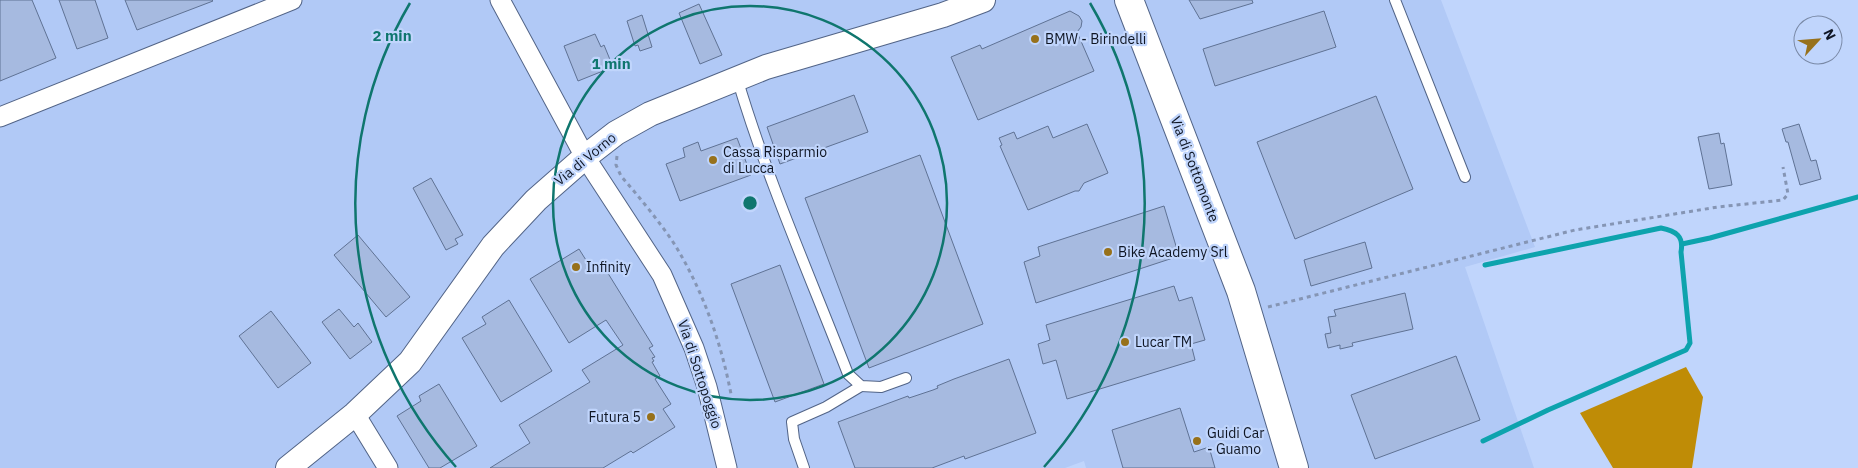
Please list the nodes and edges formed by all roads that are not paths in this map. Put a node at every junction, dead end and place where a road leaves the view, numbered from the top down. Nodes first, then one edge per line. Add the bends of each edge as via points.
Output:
1 (292, 0) edge
2 (500, 0) edge
3 (983, 0) edge
4 (1395, 0) edge
5 (1128, 5) edge
6 (737, 78) junction
7 (0, 117) edge
8 (586, 157) junction
9 (1465, 177) dead end
10 (906, 378) dead end
11 (861, 386) junction
12 (355, 414) junction
13 (288, 468) edge
14 (388, 468) edge
15 (727, 468) edge
16 (804, 468) edge
17 (1294, 468) edge

1 - 7 street
2 - 8 street, Via di Sottopoggio
3 - 6 street, Via di Vorno
4 - 9 lane
5 - 17 main road, Via di Sottomonte via 1150,52 1241,291
6 - 8 street, Via di Vorno via 650,114 616,133
6 - 11 lane via 779,198 848,374
8 - 12 street, Via di Vorno via 536,200 492,246 410,362
8 - 15 street, Via di Sottopoggio via 662,275 679,311 707,387
10 - 11 lane via 881,387
11 - 16 lane via 792,422
12 - 13 street, Via di Vorno
12 - 14 street

